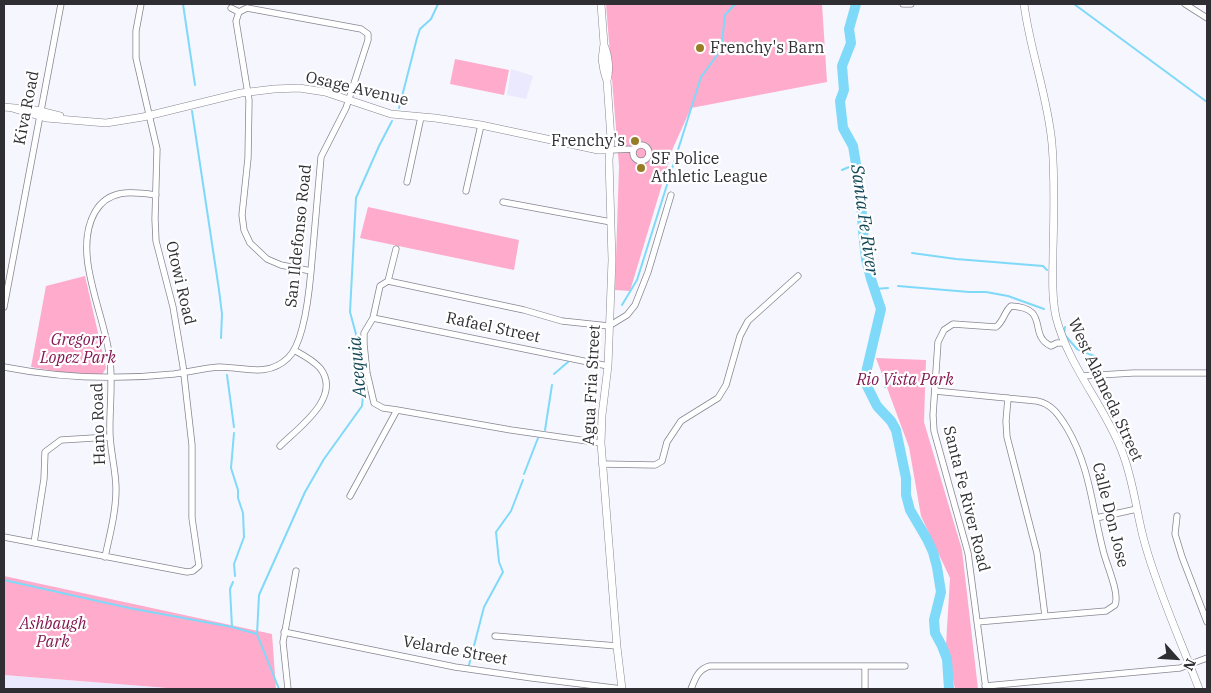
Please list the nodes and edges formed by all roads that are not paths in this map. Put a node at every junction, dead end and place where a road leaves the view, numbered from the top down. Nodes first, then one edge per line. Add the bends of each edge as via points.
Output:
1 (61, 4) edge
2 (141, 4) edge
3 (600, 4) edge
4 (903, 4) edge
5 (911, 4) edge
6 (1024, 4) edge
7 (1185, 4) edge
8 (231, 8) dead end
9 (239, 12) junction
10 (1207, 18) edge
11 (248, 92) junction
12 (349, 100) junction
13 (8, 108) edge
14 (40, 114) junction
15 (150, 115) junction
16 (421, 117) junction
17 (481, 125) junction
18 (634, 149) dead end
19 (610, 150) junction
20 (407, 182) dead end
21 (466, 191) dead end
22 (671, 195) dead end
23 (156, 196) junction
24 (503, 202) dead end
25 (611, 222) junction
26 (396, 249) dead end
27 (311, 271) junction
28 (798, 276) dead end
29 (388, 281) junction
30 (4, 307) edge
31 (373, 318) junction
32 (609, 326) junction
33 (1065, 343) junction
34 (294, 350) junction
35 (608, 366) junction
36 (4, 367) edge
37 (183, 372) junction
38 (1207, 373) edge
39 (1082, 376) junction
40 (111, 378) junction
41 (935, 391) junction
42 (1008, 398) junction
43 (397, 410) junction
44 (110, 437) junction
45 (601, 443) junction
46 (280, 446) dead end
47 (602, 464) junction
48 (350, 496) dead end
49 (1136, 509) junction
50 (1177, 516) dead end
51 (1096, 518) junction
52 (4, 537) edge
53 (34, 543) junction
54 (105, 557) junction
55 (296, 571) dead end
56 (1045, 616) junction
57 (977, 622) junction
58 (1207, 622) edge
59 (284, 632) junction
60 (495, 636) dead end
61 (617, 646) junction
62 (1207, 658) edge
63 (1189, 664) junction
64 (905, 666) dead end
65 (865, 667) junction
66 (986, 687) edge
67 (288, 689) edge
68 (622, 689) edge
69 (691, 689) edge
70 (865, 689) edge
71 (1199, 689) edge

1 - 14 street, Kiva Road
2 - 15 street, Otowi Road via 135,47
3 - 19 street, Agua Fria Street via 609,64
4 - 5 street
6 - 33 street, West Alameda Street via 1052,139 1053,300
7 - 10 street
8 - 9 street
9 - 11 street via 236,21
9 - 12 street, San Ildefonso Road via 250,8 367,31 368,40
11 - 12 street, Osage Avenue via 299,88
11 - 15 street, Osage Avenue
11 - 27 street via 249,140 242,215 246,235 267,259
12 - 16 street, Osage Avenue via 391,114
12 - 27 street, San Ildefonso Road via 321,157
13 - 14 street, Osage Avenue
14 - 15 street, Osage Avenue via 106,123
14 - 30 street, Kiva Road
15 - 23 street, Otowi Road via 157,149
16 - 17 street, Osage Avenue
16 - 20 street
17 - 19 street, Osage Avenue
17 - 21 street
18 - 19 street
19 - 25 street, Agua Fria Street
22 - 32 street via 635,305 627,315
23 - 37 street, Otowi Road via 156,241 173,307
23 - 40 street, Hano Road via 134,192 114,196 104,202 90,224 88,268 109,350
24 - 25 street
25 - 32 street, Agua Fria Street
26 - 29 street
27 - 34 street, San Ildefonso Road via 301,330
28 - 47 street via 748,321 740,336 726,385 718,398 681,421 667,442 662,460 655,465
29 - 31 street via 380,286
29 - 32 street via 562,321
31 - 35 street, Rafael Street
31 - 43 street via 364,333 370,392 377,406
32 - 35 street, Agua Fria Street
33 - 39 street, West Alameda Street
33 - 41 street, Santa Fe River Road via 1051,346 1045,343 1036,318 1022,306 1011,306 1006,310 1002,322 996,327 953,324 944,330 938,342
34 - 37 street via 283,362 267,369 218,367
34 - 46 street via 321,370 326,391 317,409
35 - 45 street, Agua Fria Street
36 - 40 street via 50,375
37 - 40 street
37 - 54 street, Otowi Road via 192,445 192,518 199,566 187,572
38 - 39 street
39 - 49 street, West Alameda Street via 1121,448
40 - 44 street, Hano Road
41 - 42 street, Calle Don Jose
41 - 57 street, Santa Fe River Road via 935,438 968,553
42 - 51 street, Calle Don Jose via 1041,402 1058,414 1084,465
42 - 56 street via 1007,437 1037,553
43 - 45 street
43 - 48 street
44 - 53 street via 61,440 45,452
44 - 54 street, Hano Road via 116,488
45 - 47 street, Agua Fria Street
47 - 61 street, Agua Fria Street
49 - 51 street
49 - 63 street, West Alameda Street via 1152,568
50 - 58 street via 1175,534
51 - 56 street, Calle Don Jose via 1117,595 1117,607 1106,611
52 - 53 street
53 - 54 street
55 - 59 street
56 - 57 street, Calle Don Jose
57 - 66 street, Santa Fe River Road
59 - 67 street
59 - 68 street, Velarde Street via 455,667
60 - 61 street
61 - 68 street, Agua Fria Street
62 - 63 street
63 - 66 street via 1180,668
63 - 71 street, West Alameda Street
64 - 65 street
65 - 69 street via 710,666 698,673
65 - 70 street

